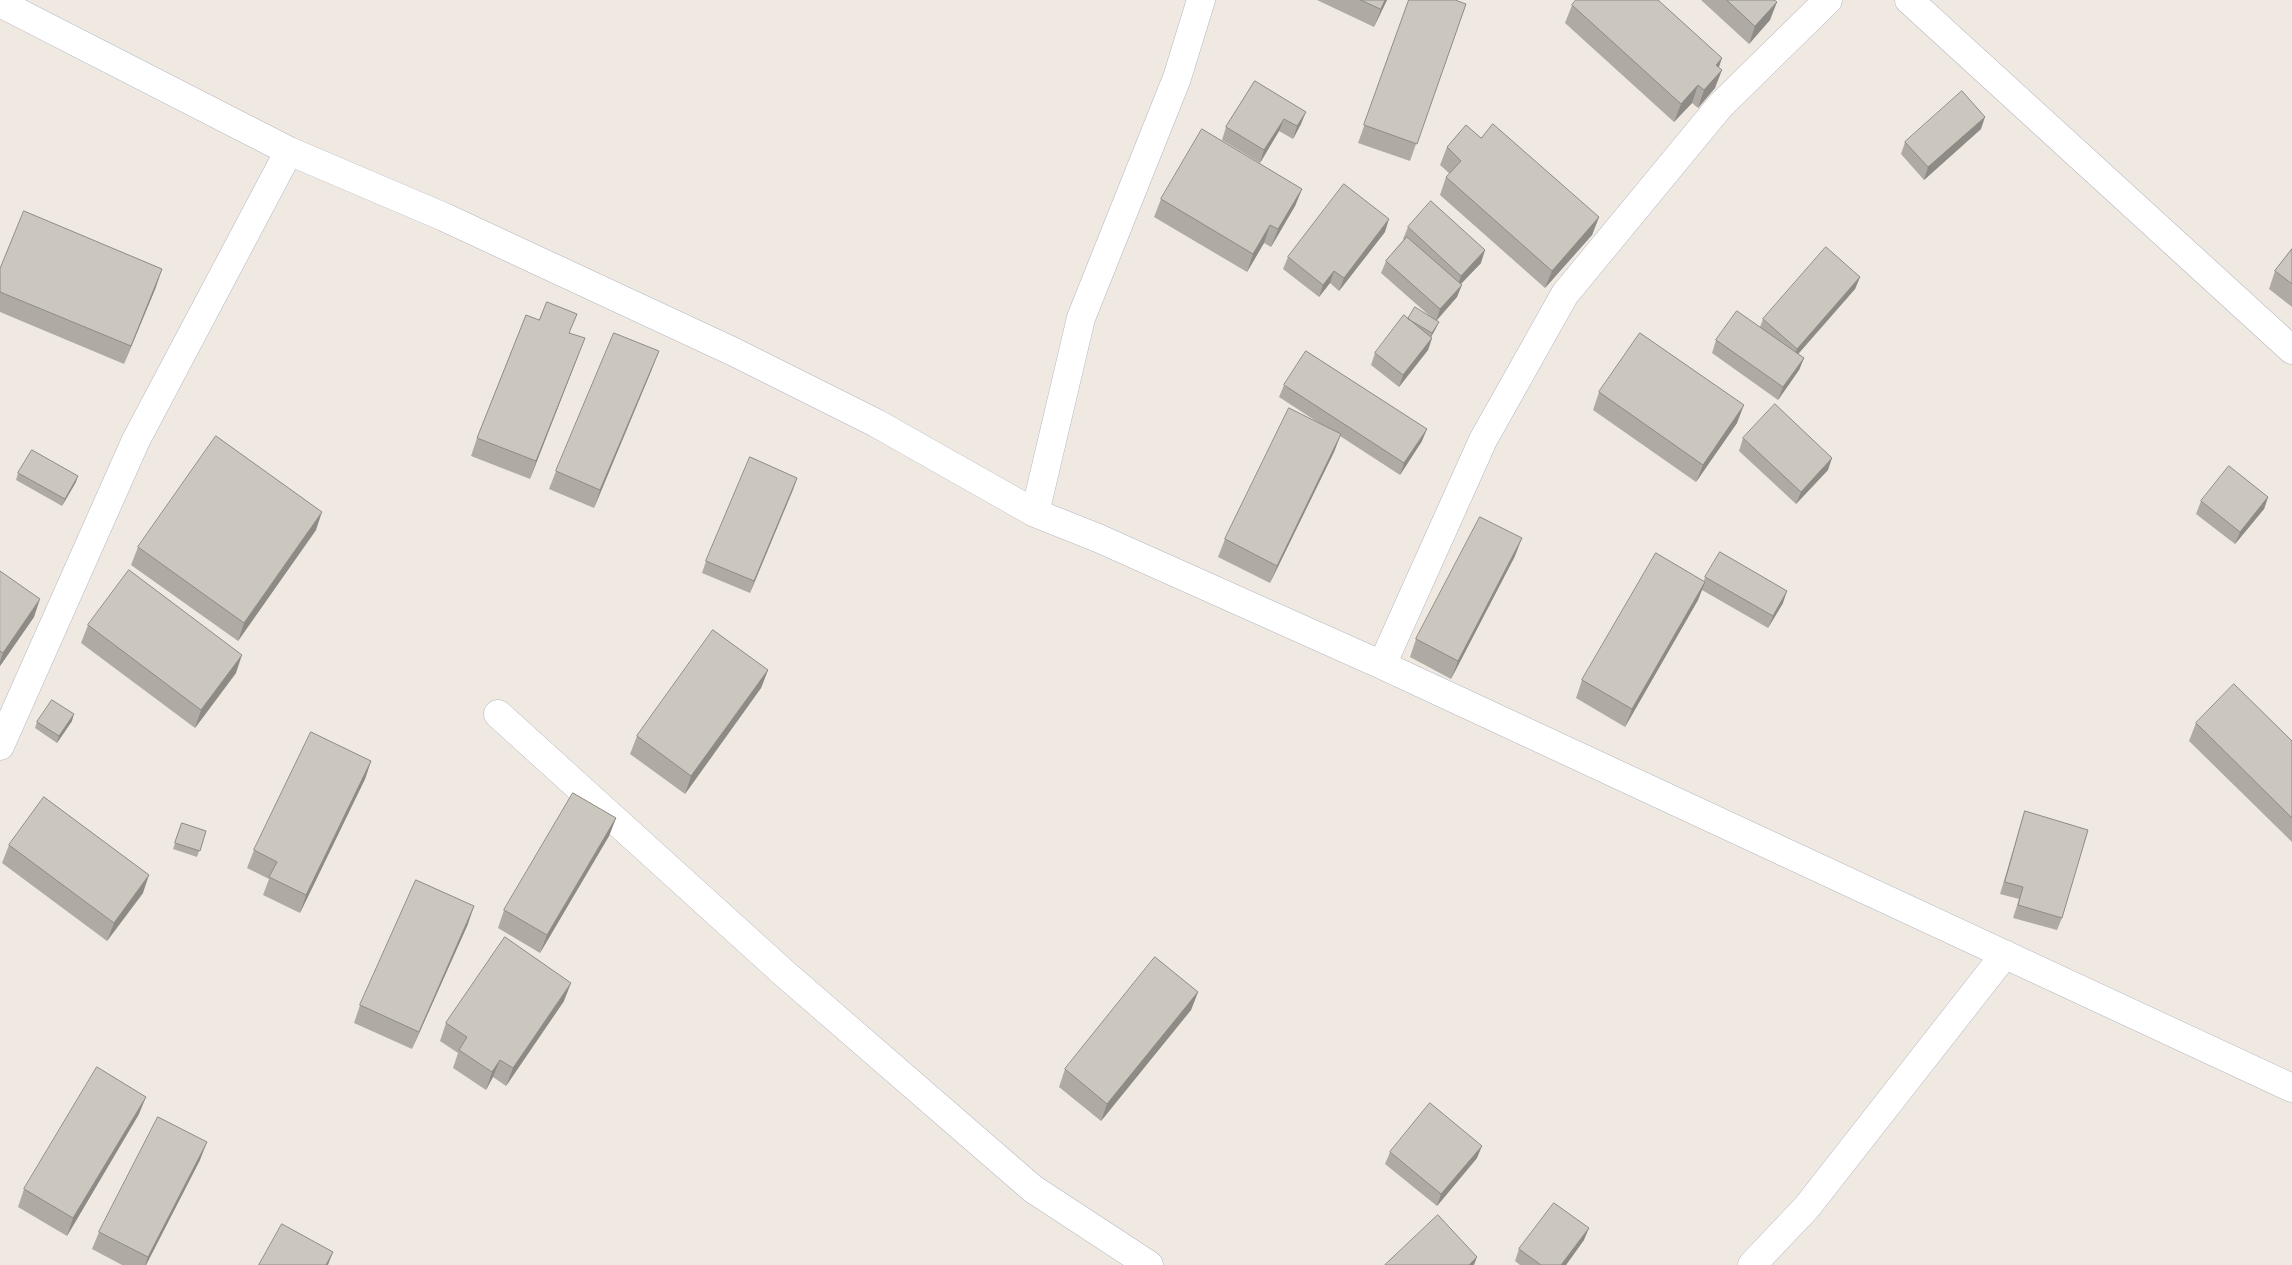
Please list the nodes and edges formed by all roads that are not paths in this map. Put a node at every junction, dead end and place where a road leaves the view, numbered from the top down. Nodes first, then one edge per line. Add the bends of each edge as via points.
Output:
1 (1201, 0) edge
2 (1828, 0) edge
3 (1909, 0) edge
4 (0, 3) edge
5 (289, 151) junction
6 (2292, 350) edge
7 (1035, 514) junction
8 (1382, 665) junction
9 (498, 714) dead end
10 (0, 746) edge
11 (2005, 954) junction
12 (2292, 1088) edge
13 (1149, 1265) edge
14 (1752, 1265) edge

1 - 7 street via 1177,78 1081,318
2 - 8 street via 1720,106 1565,294 1483,440
3 - 6 street
4 - 5 street
5 - 7 street via 444,217 734,352 876,423
5 - 10 street via 136,440
7 - 8 street via 1098,538
8 - 11 street
9 - 13 street via 785,974 1033,1189
11 - 12 street
11 - 14 street via 1806,1206

